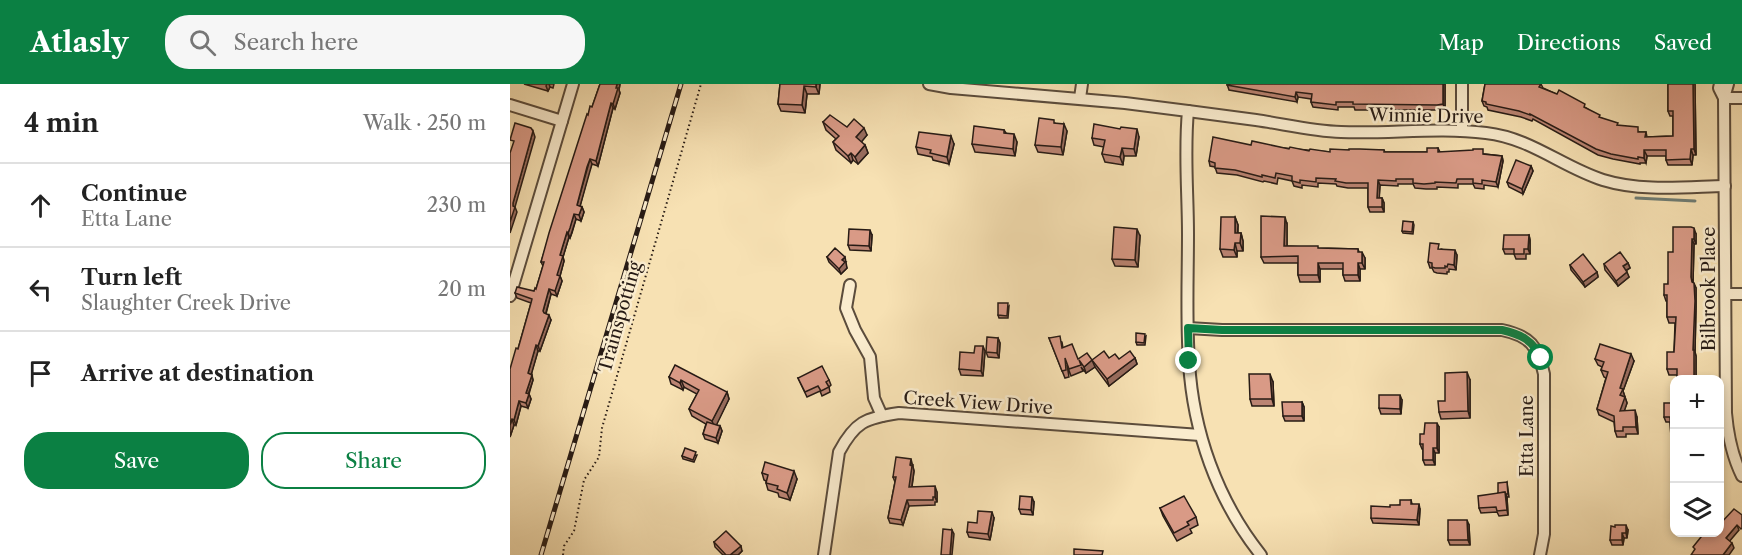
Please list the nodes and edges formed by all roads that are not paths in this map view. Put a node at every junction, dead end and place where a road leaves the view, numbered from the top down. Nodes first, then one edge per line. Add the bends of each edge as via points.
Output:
1 (573, 84) edge
2 (929, 84) edge
3 (1082, 84) edge
4 (1462, 84) edge
5 (1719, 84) edge
6 (1728, 84) edge
7 (1080, 98) junction
8 (1724, 98) junction
9 (1742, 98) edge
10 (510, 105) edge
11 (1188, 111) junction
12 (562, 121) junction
13 (1462, 131) junction
14 (1725, 186) junction
15 (850, 285) dead end
16 (1726, 294) junction
17 (1742, 294) edge
18 (510, 296) edge
19 (1188, 328) junction
20 (882, 416) junction
21 (1200, 435) junction
22 (1742, 476) edge
23 (824, 555) edge
24 (1261, 555) edge
25 (1540, 555) edge

1 - 12 street
2 - 7 street, Winnie Drive
3 - 7 street
4 - 13 street
5 - 8 street, Bilbrook Place
6 - 8 street, Bilbrook Place
7 - 11 street, Winnie Drive
8 - 9 street
8 - 14 street, Bilbrook Place
10 - 12 street
11 - 13 street, Winnie Drive via 1341,132
11 - 19 street
12 - 18 street
13 - 14 street, Winnie Drive via 1522,141 1582,172 1622,185
14 - 16 street, Bilbrook Place
15 - 20 street via 846,308 870,357 874,398
16 - 17 street
16 - 22 street, Bilbrook Place via 1726,413 1732,453
19 - 21 street via 1192,392
19 - 25 street, Etta Lane via 1502,330 1528,340 1541,358 1544,374 1544,534
20 - 21 street, Creek View Drive via 898,413
20 - 23 street, Creek View Drive via 857,425 839,452
21 - 24 street via 1234,517

